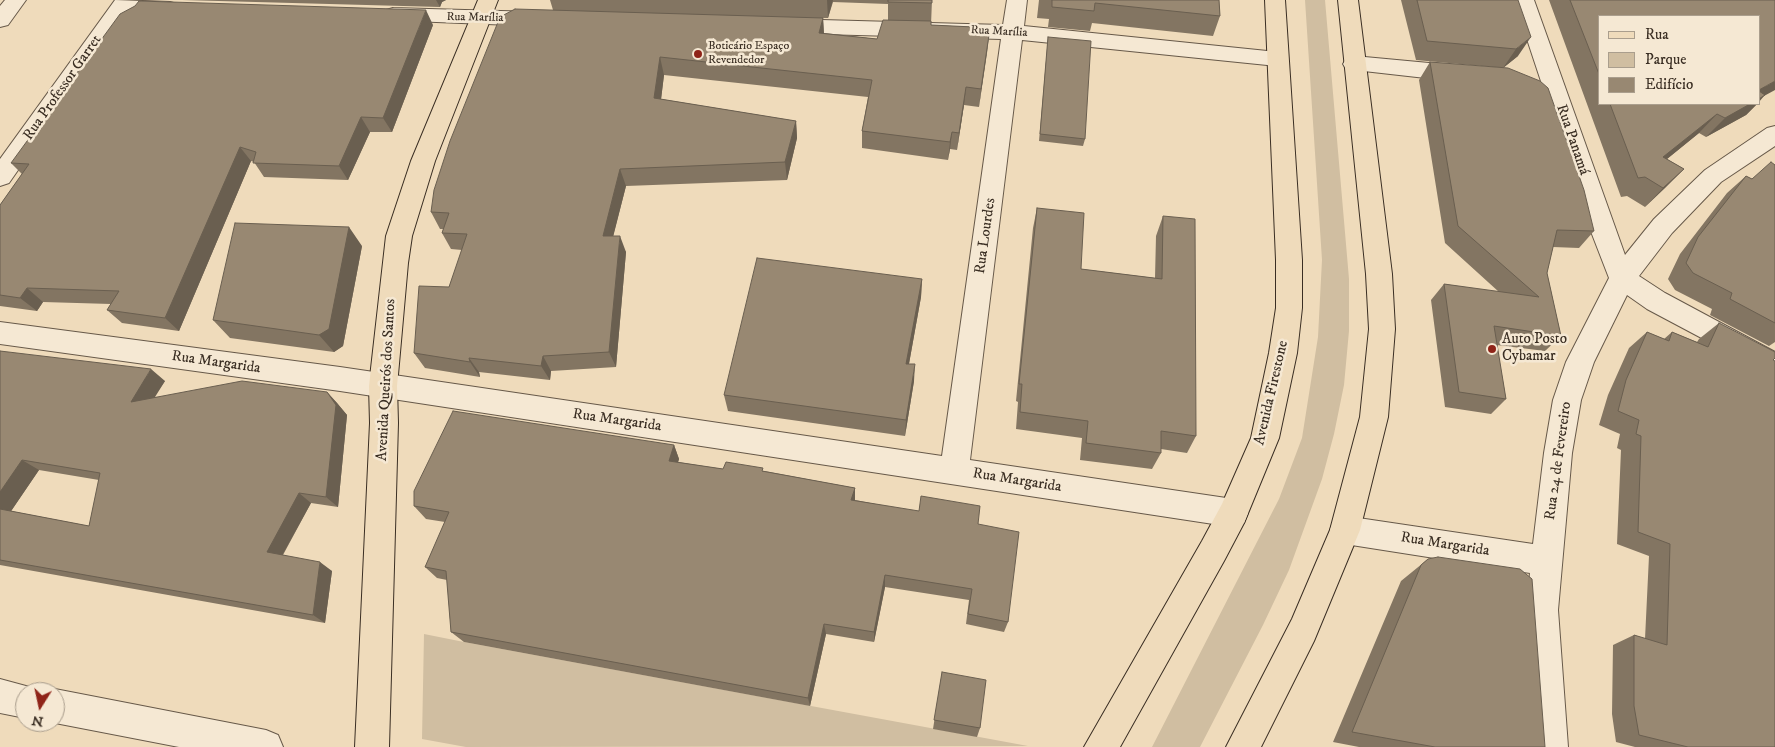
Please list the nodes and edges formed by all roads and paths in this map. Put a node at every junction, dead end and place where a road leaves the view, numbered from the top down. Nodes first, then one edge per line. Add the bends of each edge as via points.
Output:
1 (16, 0) edge
2 (1017, 0) edge
3 (1275, 0) edge
4 (1348, 0) edge
5 (1524, 0) edge
6 (123, 4) edge
7 (485, 9) edge
8 (188, 10) edge
9 (376, 15) edge
10 (0, 20) edge
11 (560, 20) edge
12 (767, 25) edge
13 (1013, 32) junction
14 (1277, 59) junction
15 (1354, 64) junction
16 (1485, 76) edge
17 (1775, 134) edge
18 (0, 177) edge
19 (1622, 278) junction
20 (0, 333) edge
21 (1775, 365) edge
22 (384, 386) junction
23 (954, 471) junction
24 (1232, 513) junction
25 (1345, 530) junction
26 (1546, 561) junction
27 (0, 696) edge
28 (15, 698) edge
29 (65, 708) edge
30 (266, 747) edge
31 (372, 747) edge
32 (1101, 747) edge
33 (1243, 747) edge
34 (1550, 747) edge

1 - 10 street
2 - 13 street, Rua Lourdes
3 - 14 main road, Avenida Firestone
4 - 15 main road
5 - 19 street, Rua Panamá via 1543,81
6 - 8 street
6 - 18 street, Rua Professor Garret
7 - 9 street, Rua Marília
7 - 11 street, Rua Marília
7 - 22 main road, Avenida Queirós dos Santos via 423,161 399,236 390,295
12 - 13 street, Rua Marília
13 - 14 street, Rua Marília
13 - 23 street, Rua Lourdes
14 - 24 main road, Avenida Firestone via 1289,308 1265,438
15 - 16 street
15 - 25 main road via 1379,274 1382,329 1374,417
17 - 19 street, Rua 24 de Fevereiro via 1713,176 1687,200
19 - 21 street via 1656,301
19 - 26 street, Rua 24 de Fevereiro via 1580,362 1567,400
20 - 22 street, Rua Margarida
22 - 23 street, Rua Margarida
22 - 31 main road, Avenida Queirós dos Santos
23 - 24 street, Rua Margarida
24 - 32 main road, Avenida Firestone
25 - 26 street, Rua Margarida
25 - 33 main road via 1303,630
26 - 34 street, Rua 24 de Fevereiro via 1542,610
27 - 28 street
29 - 30 street

